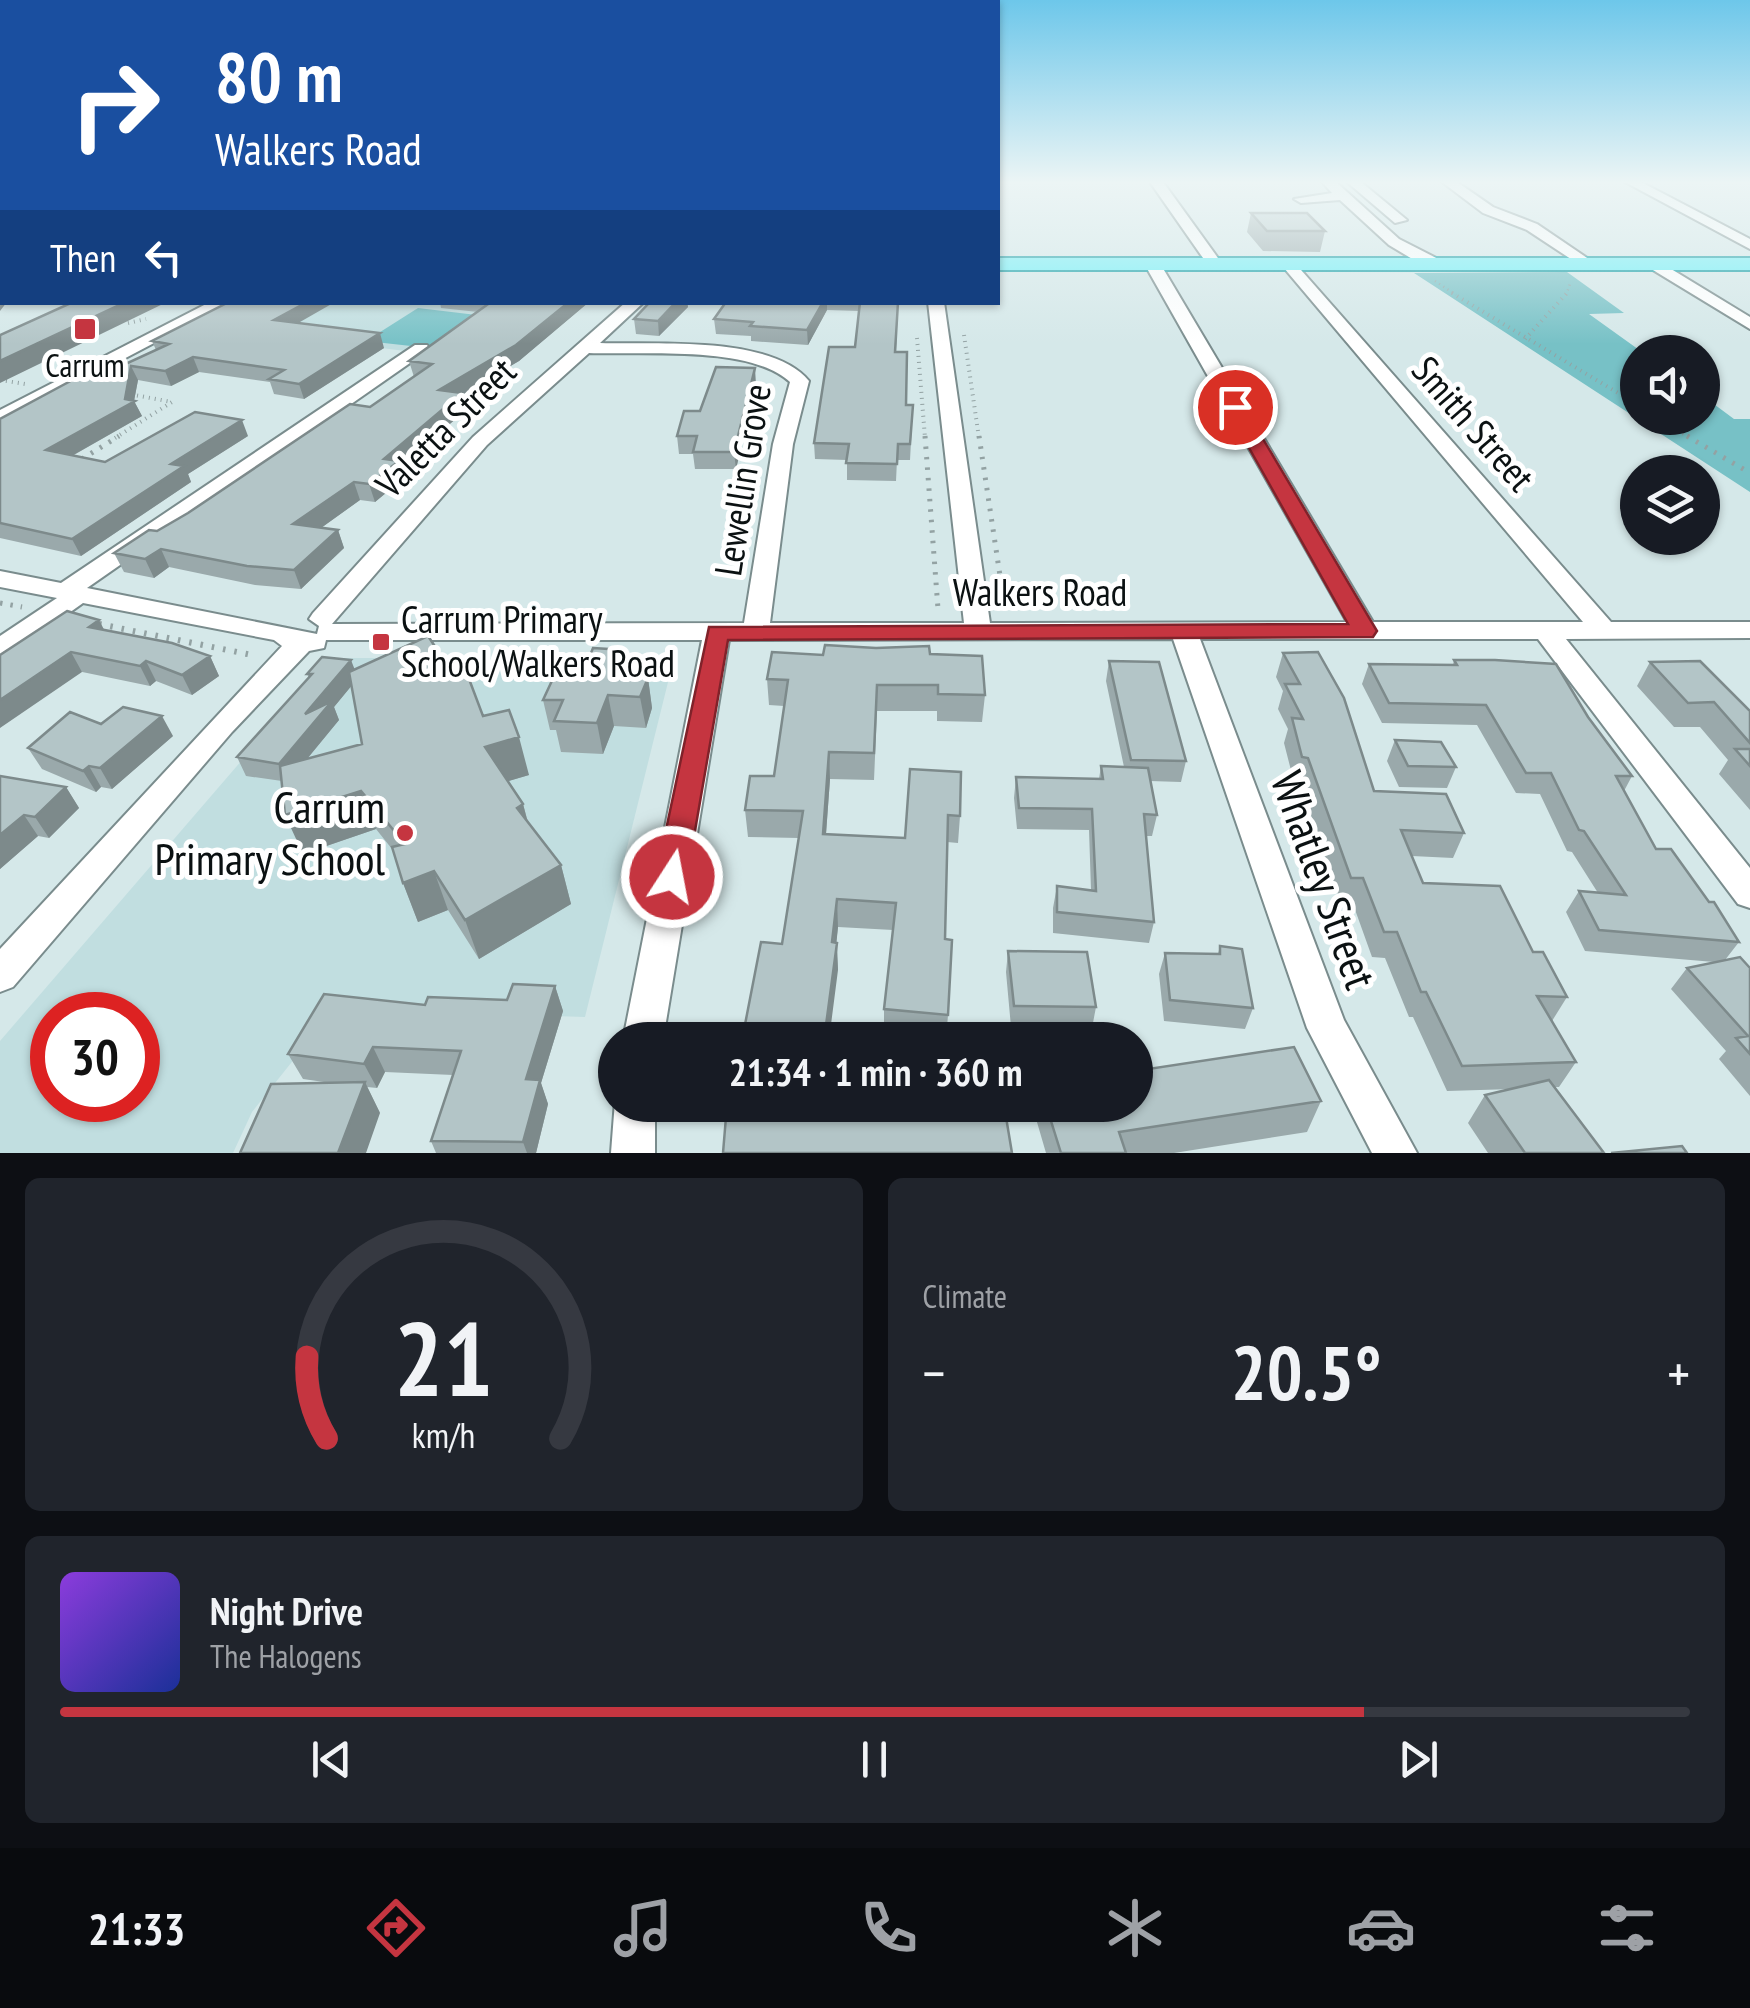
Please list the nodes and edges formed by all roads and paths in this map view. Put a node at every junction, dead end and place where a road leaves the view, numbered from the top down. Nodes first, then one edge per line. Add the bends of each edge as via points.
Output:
1 (1195, 236) edge
2 (1383, 236) edge
3 (1545, 236) edge
4 (1405, 258) junction
5 (1000, 264) edge
6 (1153, 264) junction
7 (1215, 264) junction
8 (1289, 264) junction
9 (1549, 264) junction
10 (1588, 264) junction
11 (1653, 264) junction
12 (1750, 264) edge
13 (218, 305) edge
14 (633, 305) edge
15 (936, 305) edge
16 (961, 321) dead end
17 (916, 322) dead end
18 (1750, 324) edge
19 (1524, 339) junction
20 (585, 348) junction
21 (421, 349) edge
22 (0, 380) edge
23 (33, 385) dead end
24 (116, 392) edge
25 (1620, 395) edge
26 (0, 418) edge
27 (1686, 435) edge
28 (92, 462) edge
29 (1750, 473) edge
30 (0, 579) edge
31 (72, 593) junction
32 (938, 609) dead end
33 (1006, 609) dead end
34 (90, 622) edge
35 (978, 630) junction
36 (1604, 630) junction
37 (1750, 630) edge
38 (1184, 631) junction
39 (1365, 631) junction
40 (1546, 631) junction
41 (310, 632) junction
42 (717, 632) junction
43 (756, 632) junction
44 (0, 649) edge
45 (252, 655) dead end
46 (1750, 894) edge
47 (0, 975) edge
48 (646, 1022) edge
49 (634, 1122) edge
50 (633, 1153) edge
51 (1395, 1153) edge

1 - 7 street
2 - 4 street
3 - 10 street
4 - 8 main road
4 - 9 main road
4 - 19 path
5 - 6 main road
6 - 7 main road
6 - 39 street
7 - 8 main road
8 - 36 street, Smith Street
9 - 10 main road
9 - 19 path via 1572,287
10 - 11 main road
11 - 12 main road
11 - 18 street
13 - 26 street
14 - 20 street, Valetta Street
15 - 35 street
16 - 33 path
17 - 32 path
19 - 25 path
20 - 41 street, Valetta Street via 480,441
20 - 43 street, Lewellin Grove via 744,355 794,371 800,381 783,444
21 - 31 street
22 - 23 path
24 - 28 path via 172,402 80,458
27 - 29 path
30 - 31 street, Walkers Road
31 - 41 street, Walkers Road
31 - 44 street
34 - 45 path
35 - 38 street, Walkers Road
35 - 43 street, Walkers Road
36 - 37 street, Walkers Road
36 - 40 street, Walkers Road
38 - 39 street, Walkers Road
38 - 51 street, Whatley Street via 1327,1028
39 - 40 street, Walkers Road
40 - 46 street
41 - 42 street, Walkers Road
41 - 47 street, Valetta Street
42 - 43 street, Walkers Road
42 - 48 street
49 - 50 street

